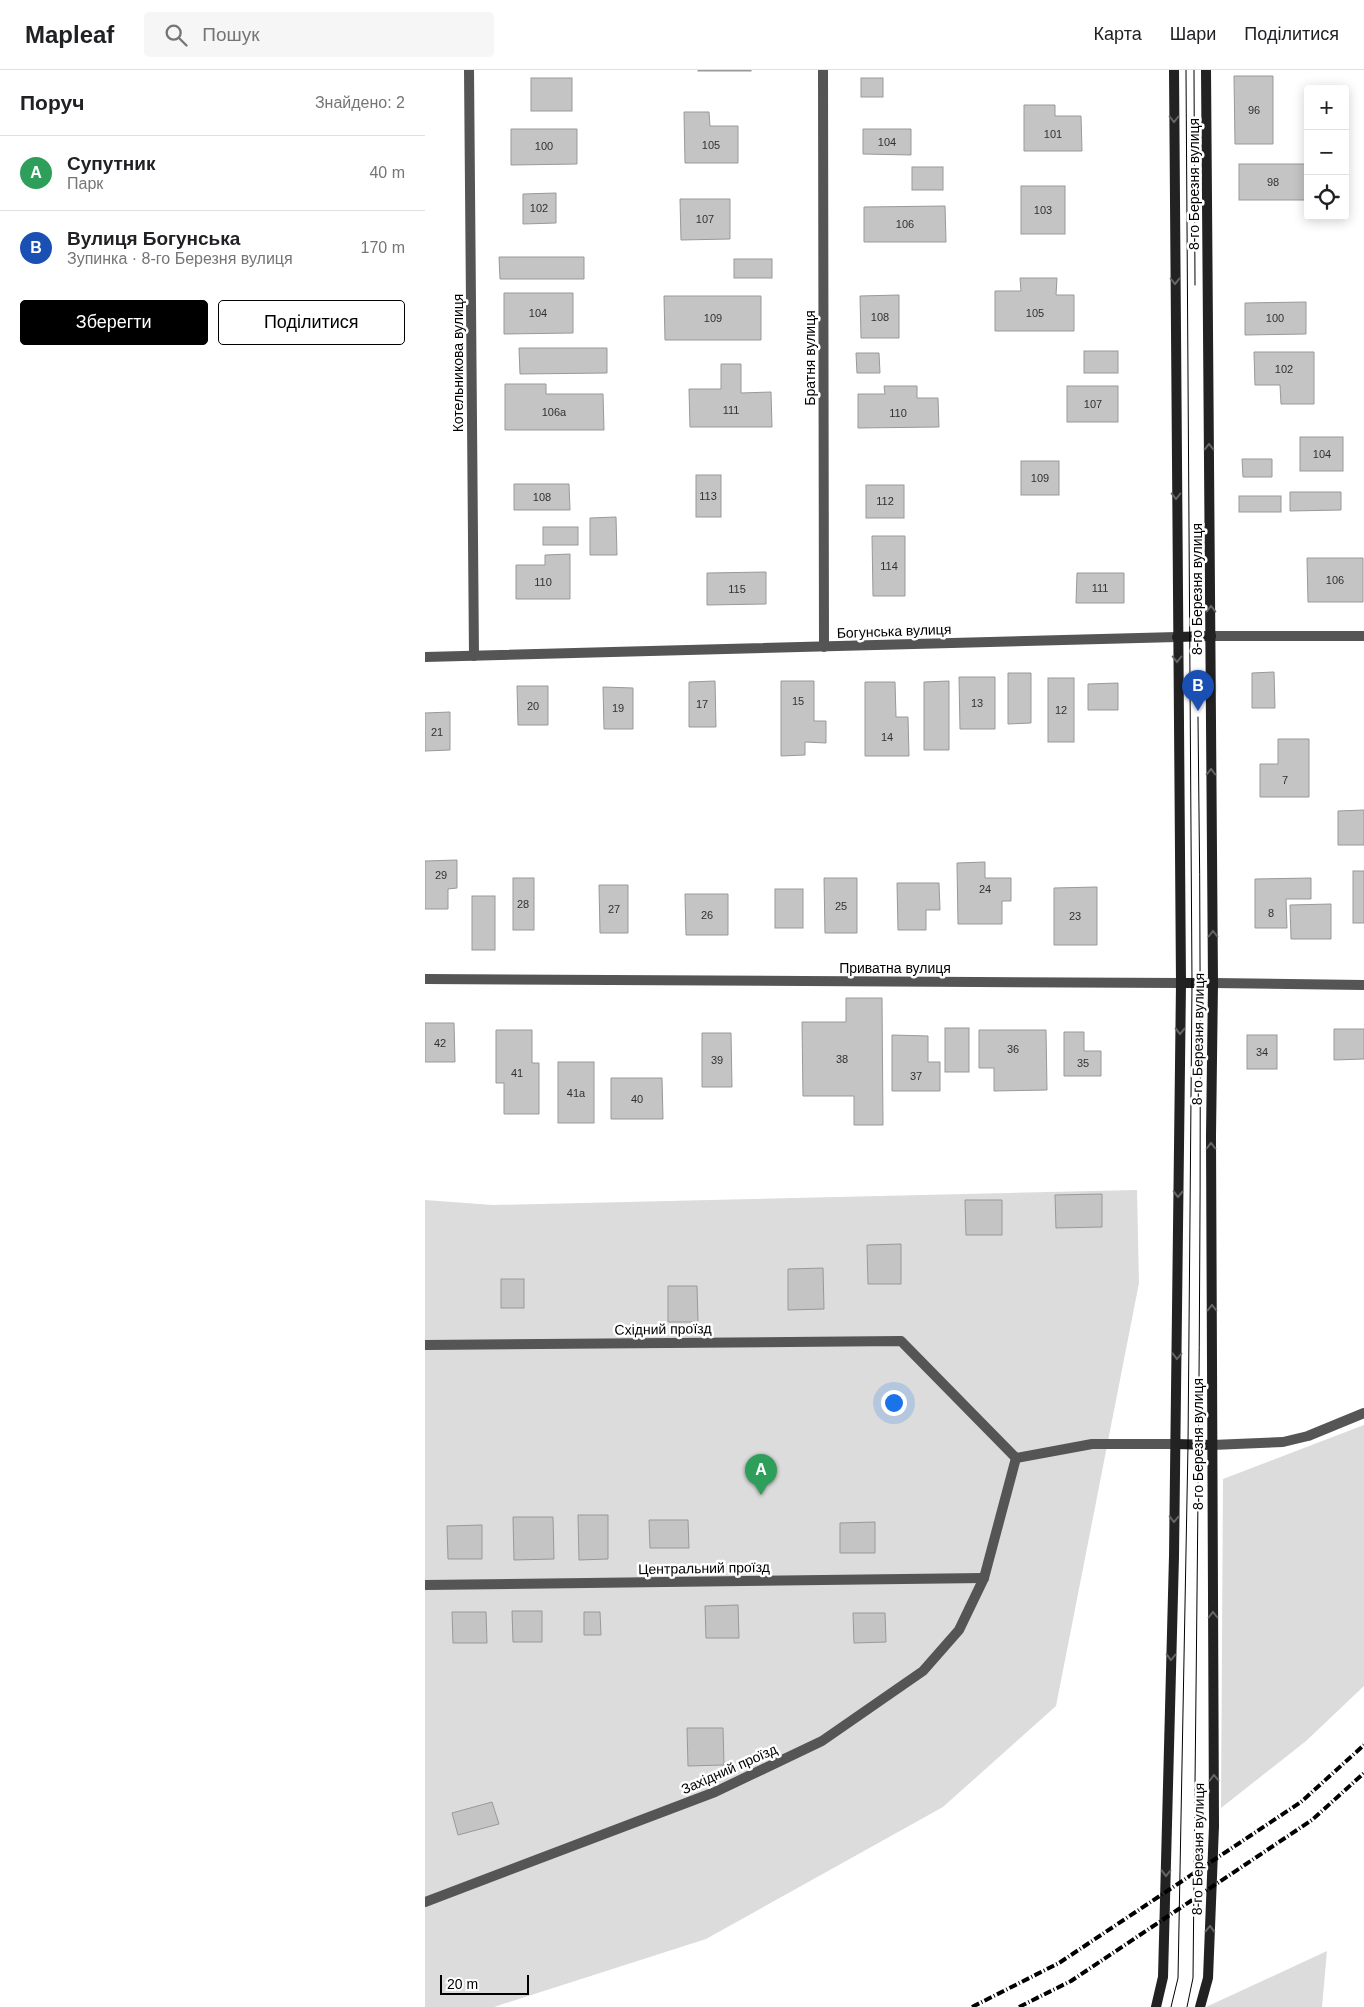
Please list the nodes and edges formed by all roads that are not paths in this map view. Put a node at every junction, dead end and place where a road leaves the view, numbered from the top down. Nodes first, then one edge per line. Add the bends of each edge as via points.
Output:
1 (469, 70) edge
2 (823, 70) edge
3 (1174, 70) edge
4 (1206, 70) edge
5 (1211, 636) junction
6 (1364, 636) edge
7 (1177, 637) junction
8 (824, 647) junction
9 (474, 656) junction
10 (425, 657) edge
11 (425, 979) edge
12 (1181, 983) junction
13 (1213, 983) junction
14 (1364, 985) edge
15 (425, 1345) edge
16 (1364, 1413) edge
17 (1175, 1444) junction
18 (1212, 1445) junction
19 (1016, 1458) junction
20 (984, 1578) junction
21 (425, 1585) edge
22 (425, 1902) edge
23 (1156, 2007) edge
24 (1200, 2007) edge

1 - 9 street, Котельникова вулиця
2 - 8 street, Братня вулиця
3 -> 7 main road, 8-го Березня вулиця
5 -> 4 main road, 8-го Березня вулиця
5 - 6 street, Богунська вулиця
5 - 7 main road, Богунська вулиця
13 -> 5 main road, 8-го Березня вулиця
7 - 8 street, Богунська вулиця
7 -> 12 main road, 8-го Березня вулиця
8 - 9 street, Богунська вулиця
9 - 10 street, Богунська вулиця
11 - 12 street, Приватна вулиця
12 - 13 main road, Приватна вулиця
12 -> 17 main road, 8-го Березня вулиця
13 - 14 street, Приватна вулиця
18 -> 13 main road, 8-го Березня вулиця
15 - 19 street, Східний проїзд via 901,1341
16 - 18 street via 1308,1436 1283,1442
17 - 18 main road
17 - 19 street via 1093,1444
17 -> 23 main road, 8-го Березня вулиця via 1163,1977
24 -> 18 main road, 8-го Березня вулиця via 1208,1978 1214,1826
19 - 20 street, Західний проїзд
20 - 21 street, Центральний проїзд
20 - 22 street, Західний проїзд via 959,1630 923,1671 822,1742 715,1792

